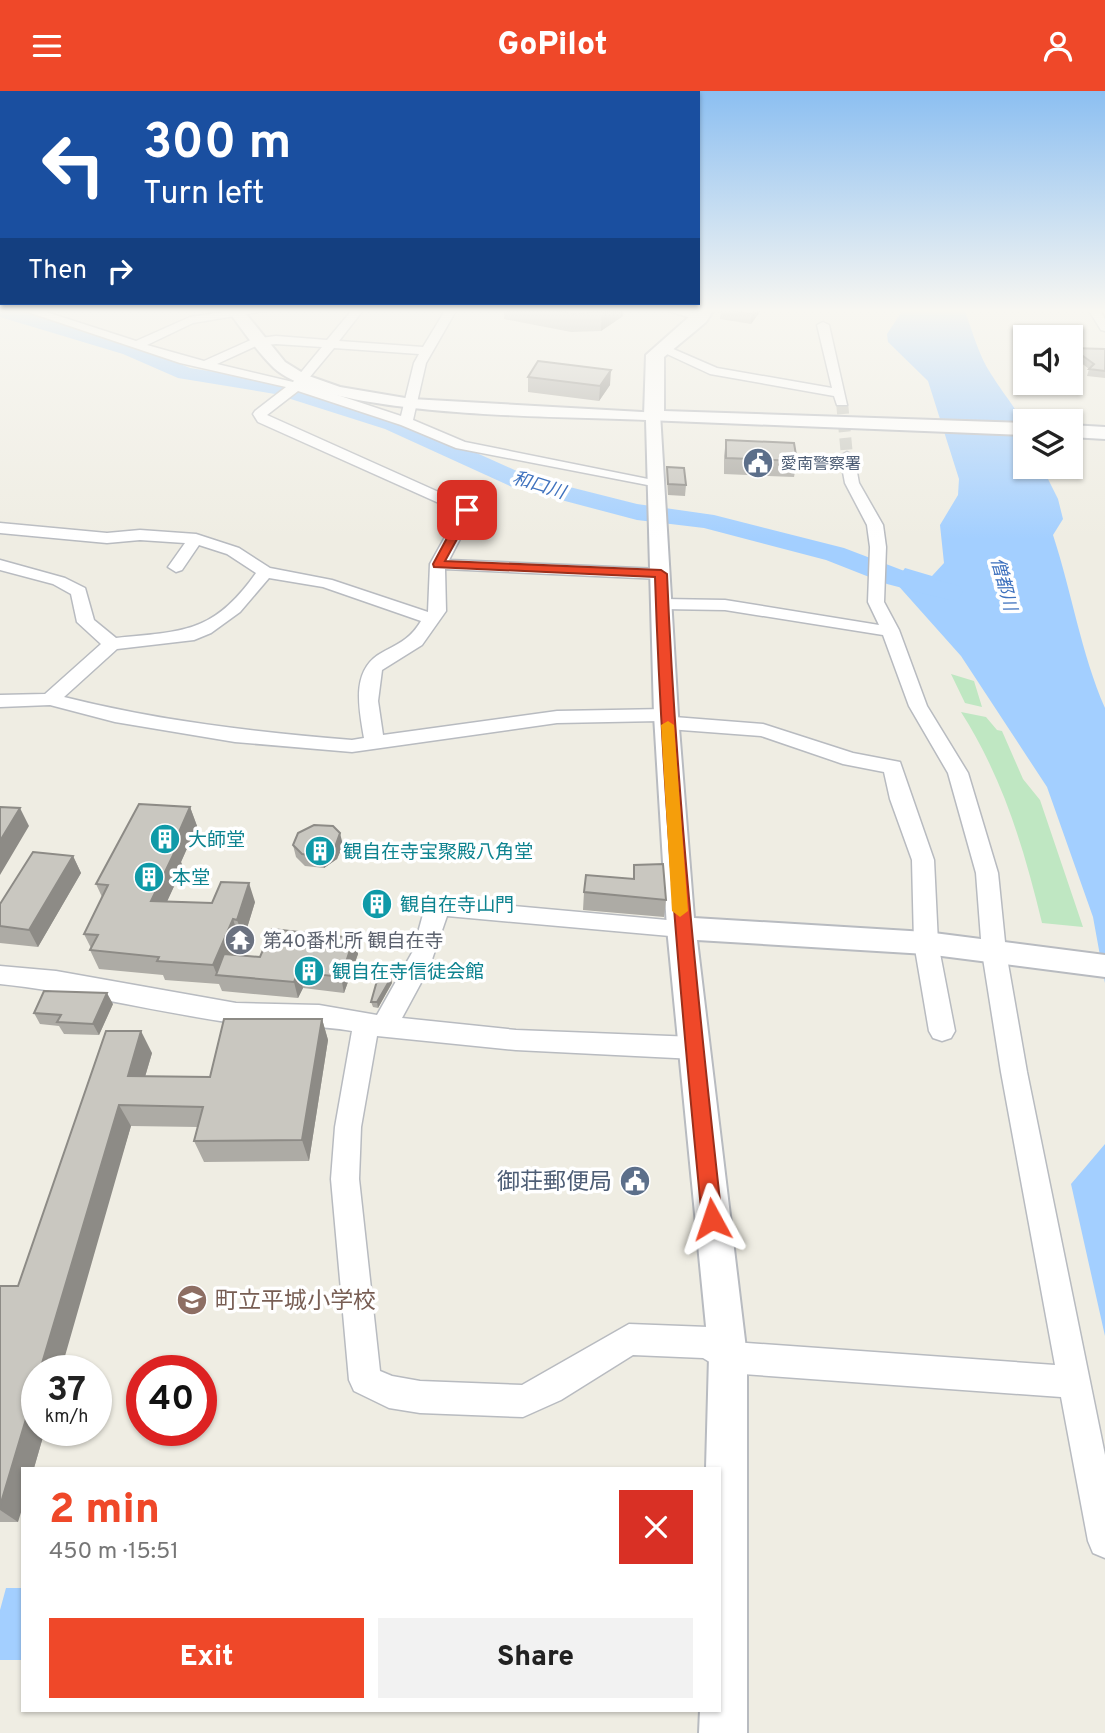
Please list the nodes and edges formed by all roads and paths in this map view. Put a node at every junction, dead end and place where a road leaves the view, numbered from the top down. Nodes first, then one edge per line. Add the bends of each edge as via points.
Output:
1 (288, 386) edge
2 (415, 386) edge
3 (653, 386) edge
4 (785, 386) edge
5 (838, 386) edge
6 (293, 387) junction
7 (411, 404) junction
8 (654, 416) junction
9 (407, 422) junction
10 (1013, 429) edge
11 (1083, 432) edge
12 (1105, 433) edge
13 (848, 456) tunnel mouth
14 (658, 485) junction
15 (0, 528) edge
16 (196, 539) junction
17 (438, 564) junction
18 (0, 565) edge
19 (176, 567) dead end
20 (265, 572) junction
21 (661, 574) junction
22 (662, 604) junction
23 (429, 618) junction
24 (890, 630) junction
25 (112, 644) junction
26 (50, 699) junction
27 (0, 701) edge
28 (667, 719) junction
29 (375, 742) junction
30 (681, 928) junction
31 (926, 943) junction
32 (1002, 953) junction
33 (1105, 966) edge
34 (0, 975) edge
35 (378, 1025) junction
36 (942, 1031) dead end
37 (695, 1048) junction
38 (728, 1357) junction
39 (1073, 1382) junction
40 (1105, 1541) edge
41 (723, 1733) edge

1 - 6 street
2 - 7 street
3 - 8 main road
4 - 5 street via 841,397
6 - 7 street
6 - 9 street
6 - 17 street via 260,414 263,419 467,510
7 - 8 street
7 - 9 street
8 - 10 main road
8 - 14 street
9 - 14 street via 461,445
11 - 12 main road
13 - 24 street via 852,483 875,525 876,602
14 - 21 street
15 - 16 street via 107,538
16 - 19 street
16 - 20 street via 233,551
17 - 21 street
17 - 23 street via 440,600 438,611
18 - 25 street via 59,581 79,592 86,622
20 - 23 street via 326,583
20 - 25 street via 247,600 194,635
21 - 22 street
22 - 24 street via 725,605
22 - 28 street
23 - 29 street via 423,636 372,670 368,700
24 - 32 street via 918,706 958,773 987,873
25 - 26 street
26 - 27 street
26 - 29 street via 115,716 235,736 299,744
28 - 29 street via 557,717
28 - 30 street
28 - 31 street via 763,730 850,759 894,767 922,860
30 - 31 street
30 - 35 street via 436,907 437,927 397,1009
30 - 37 street
31 - 32 street
31 - 36 street
32 - 33 street
32 - 39 street
34 - 35 street via 56,979 236,1013 319,1015
35 - 37 street via 516,1040
35 - 38 street via 363,1034 348,1126 345,1179 365,1380 389,1392 420,1397 523,1401 629,1339 708,1343
37 - 38 street
38 - 39 street
38 - 41 street
39 - 40 street

